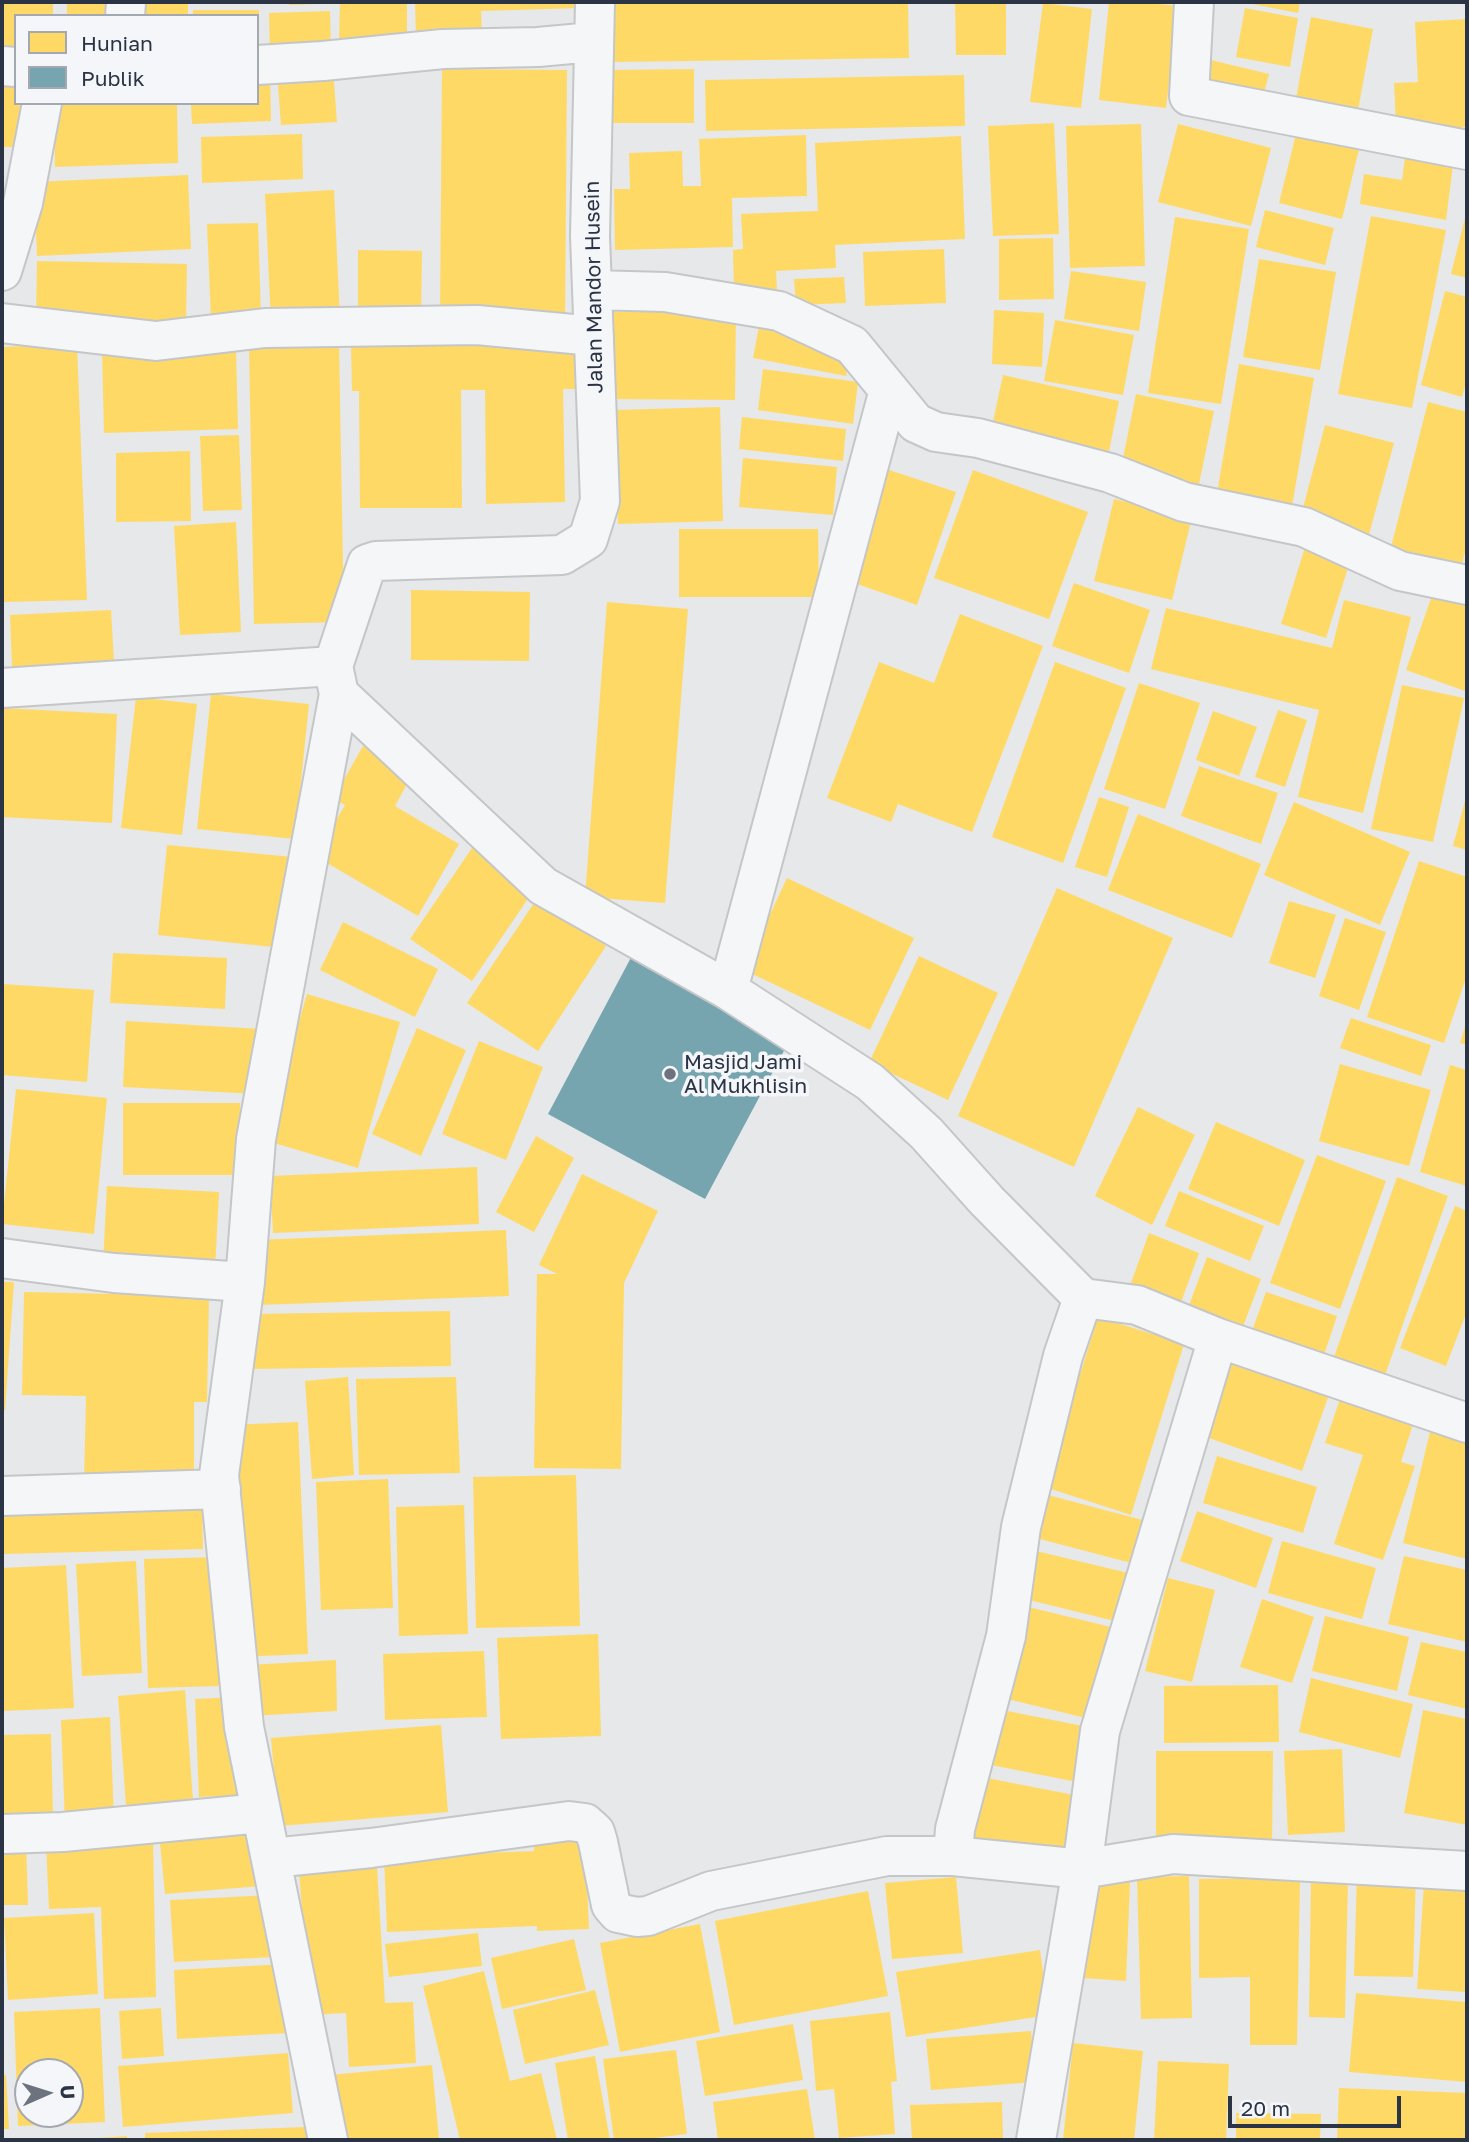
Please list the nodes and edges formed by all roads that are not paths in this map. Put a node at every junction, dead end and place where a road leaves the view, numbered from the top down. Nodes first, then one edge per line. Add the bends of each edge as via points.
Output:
1 (595, 2) edge
2 (1194, 2) edge
3 (593, 43) junction
4 (259, 65) edge
5 (42, 105) edge
6 (1467, 150) edge
7 (2, 271) edge
8 (592, 290) junction
9 (2, 323) edge
10 (594, 336) junction
11 (889, 390) junction
12 (1467, 585) edge
13 (336, 680) junction
14 (2, 688) edge
15 (728, 990) junction
16 (2, 1258) edge
17 (245, 1282) junction
18 (1083, 1298) junction
19 (1218, 1338) junction
20 (1467, 1423) edge
21 (221, 1489) junction
22 (2, 1496) edge
23 (261, 1813) junction
24 (2, 1834) edge
25 (953, 1856) junction
26 (272, 1858) junction
27 (1082, 1869) junction
28 (1467, 1871) edge
29 (328, 2140) edge
30 (1036, 2140) edge

1 - 3 street, Jalan Mandor Husein
2 - 6 street via 1189,96
3 - 4 street via 443,49
3 - 8 street, Jalan Mandor Husein
5 - 7 street via 23,203
8 - 10 street, Jalan Mandor Husein
8 - 11 street via 665,292 779,311 852,345
9 - 10 street via 156,341 265,328 477,325
10 - 13 street, Jalan Mandor Husein via 600,501 588,539 562,555 367,564
11 - 12 street via 916,423 936,432 978,438 1111,473 1184,502 1304,527 1401,571
11 - 15 street
13 - 14 street
13 - 15 street via 543,886
13 - 17 street via 256,1139
15 - 18 street via 870,1082 926,1133
16 - 17 street via 114,1273
17 - 21 street via 219,1475
18 - 19 street via 1137,1305
18 - 25 street via 1062,1356 1021,1527 1006,1636 954,1829
19 - 20 street
19 - 27 street via 1100,1731
21 - 22 street
21 - 23 street via 244,1727
23 - 24 street
23 - 26 street
25 - 26 street via 887,1856 711,1891 637,1917 618,1913 611,1905 595,1832 585,1823 569,1821
25 - 27 street
26 - 29 street
27 - 28 street via 1173,1854
27 - 30 street

